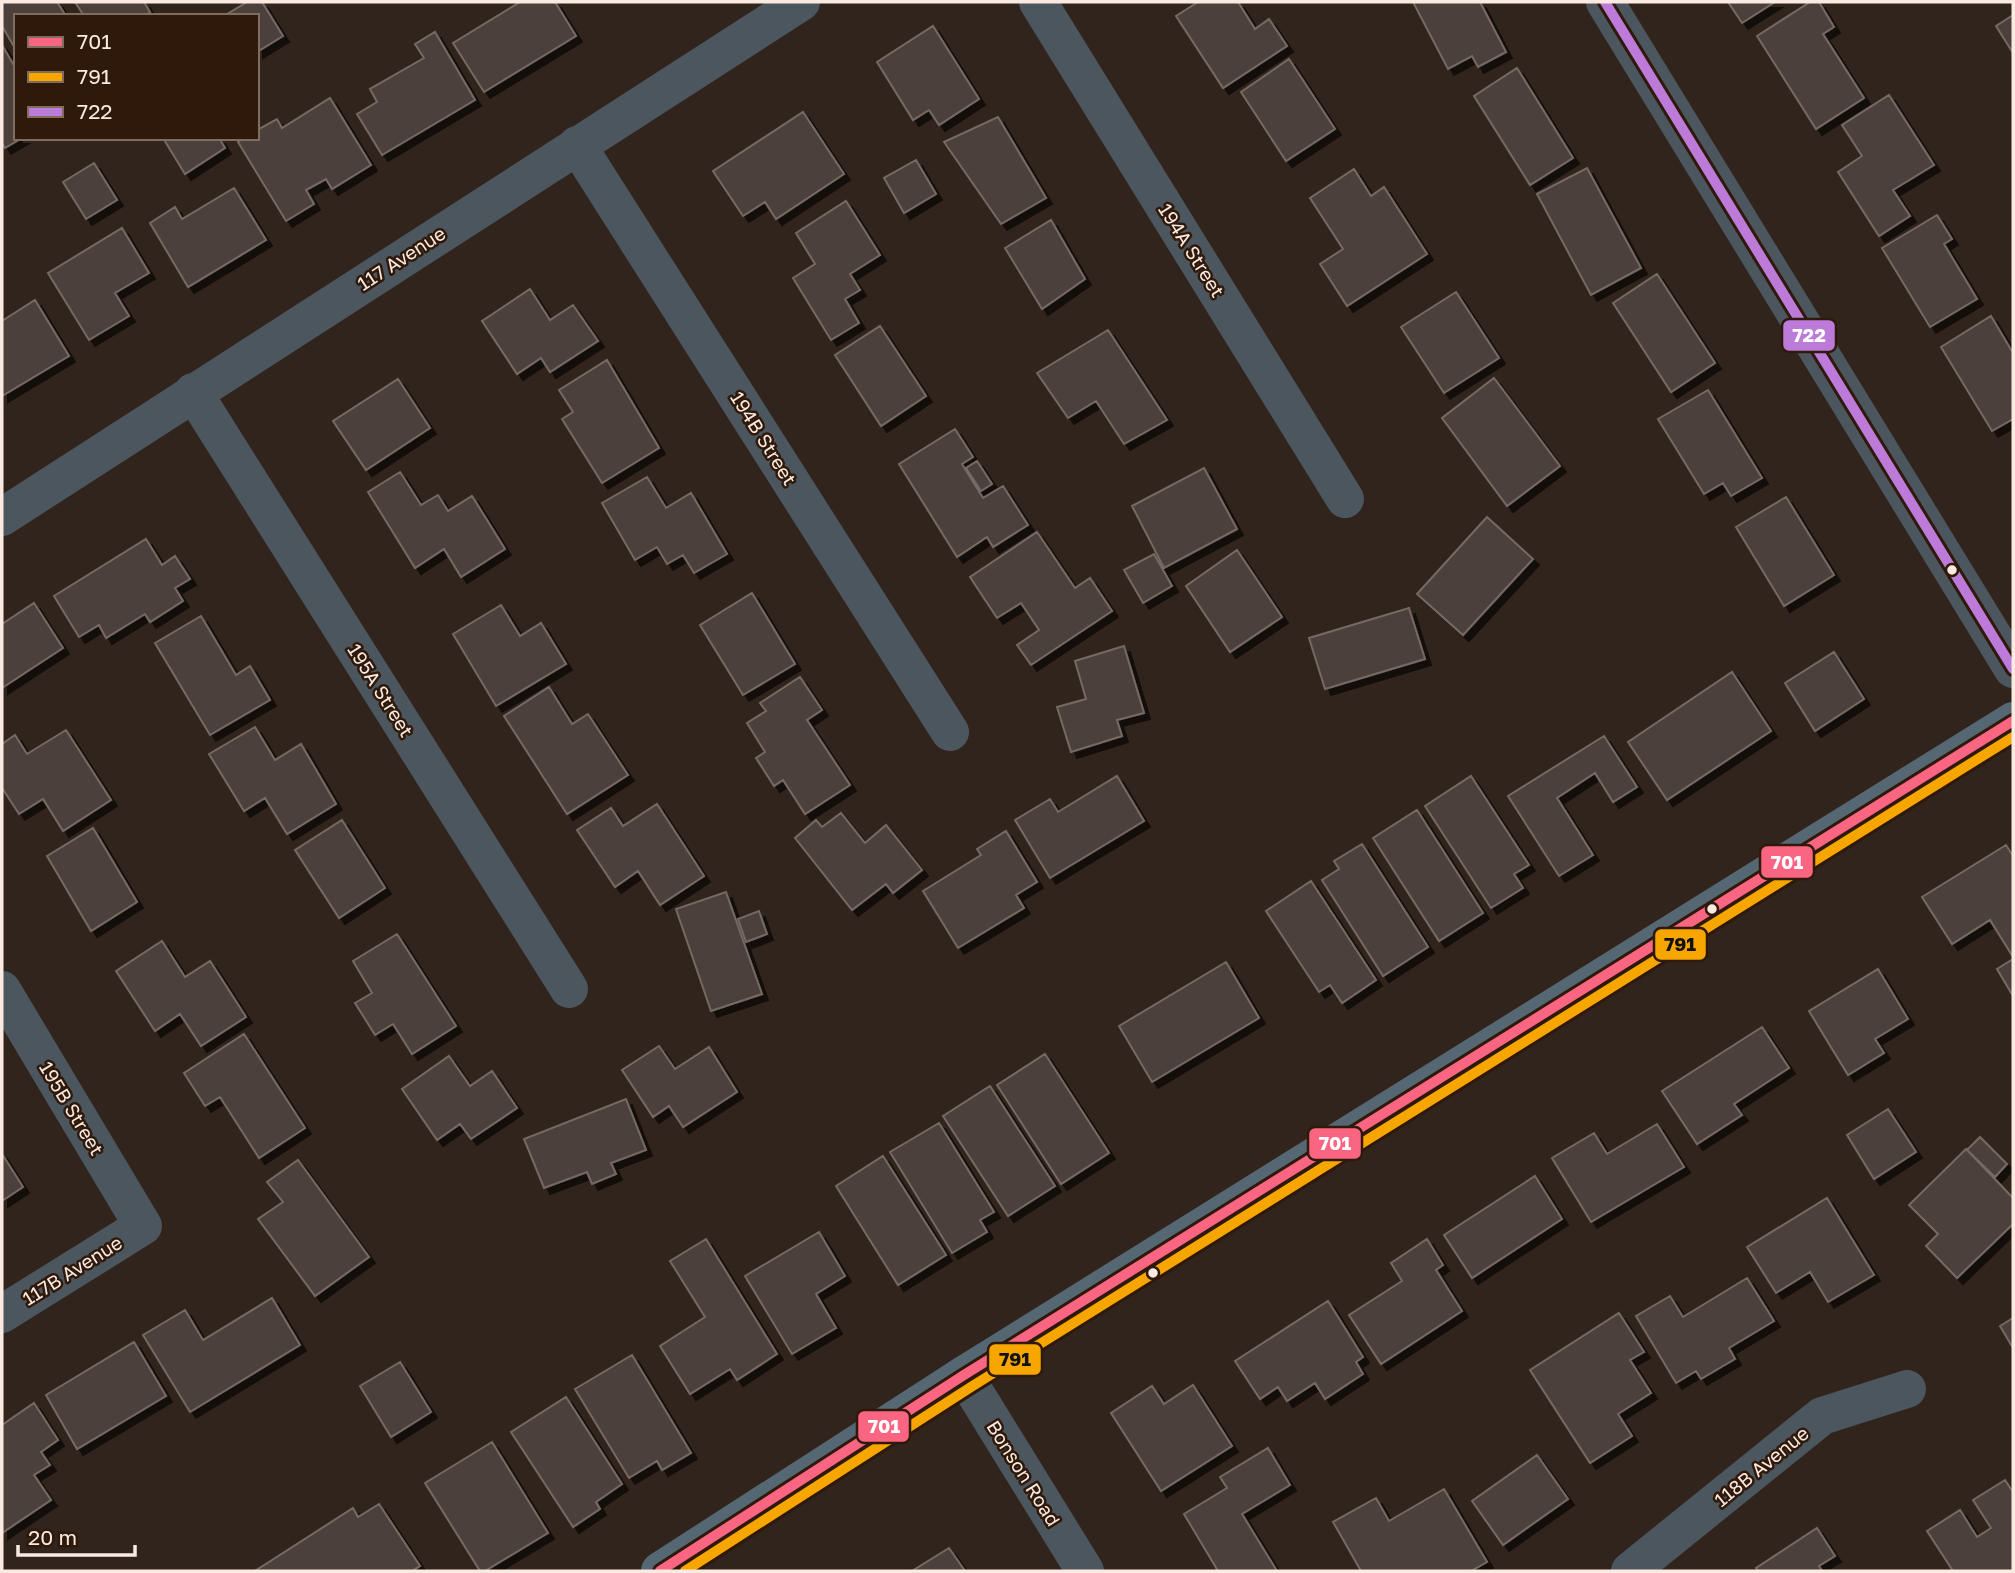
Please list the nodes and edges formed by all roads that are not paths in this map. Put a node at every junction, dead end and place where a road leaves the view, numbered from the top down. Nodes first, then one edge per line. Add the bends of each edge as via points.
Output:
1 (802, 2) edge
2 (1038, 2) edge
3 (1605, 2) edge
4 (577, 145) junction
5 (193, 392) junction
6 (1345, 499) dead end
7 (2, 517) edge
8 (2013, 669) edge
9 (2013, 721) edge
10 (950, 732) dead end
11 (569, 989) dead end
12 (2, 990) edge
13 (143, 1226) joint
14 (2, 1314) edge
15 (964, 1375) junction
16 (1907, 1389) dead end
17 (1635, 1570) edge
18 (660, 1571) edge
19 (1085, 1571) edge

1 - 4 street, 117 Avenue
2 - 6 street, 194A Street
3 - 8 street
4 - 5 street, 117 Avenue
4 - 10 street, 194B Street
5 - 7 street, 117 Avenue
5 - 11 street, 195A Street
9 - 15 main road
12 - 13 street, 195B Street
13 - 14 street, 117B Avenue
15 - 18 main road
15 - 19 street, Bonson Road
16 - 17 street, 118B Avenue via 1822,1416

